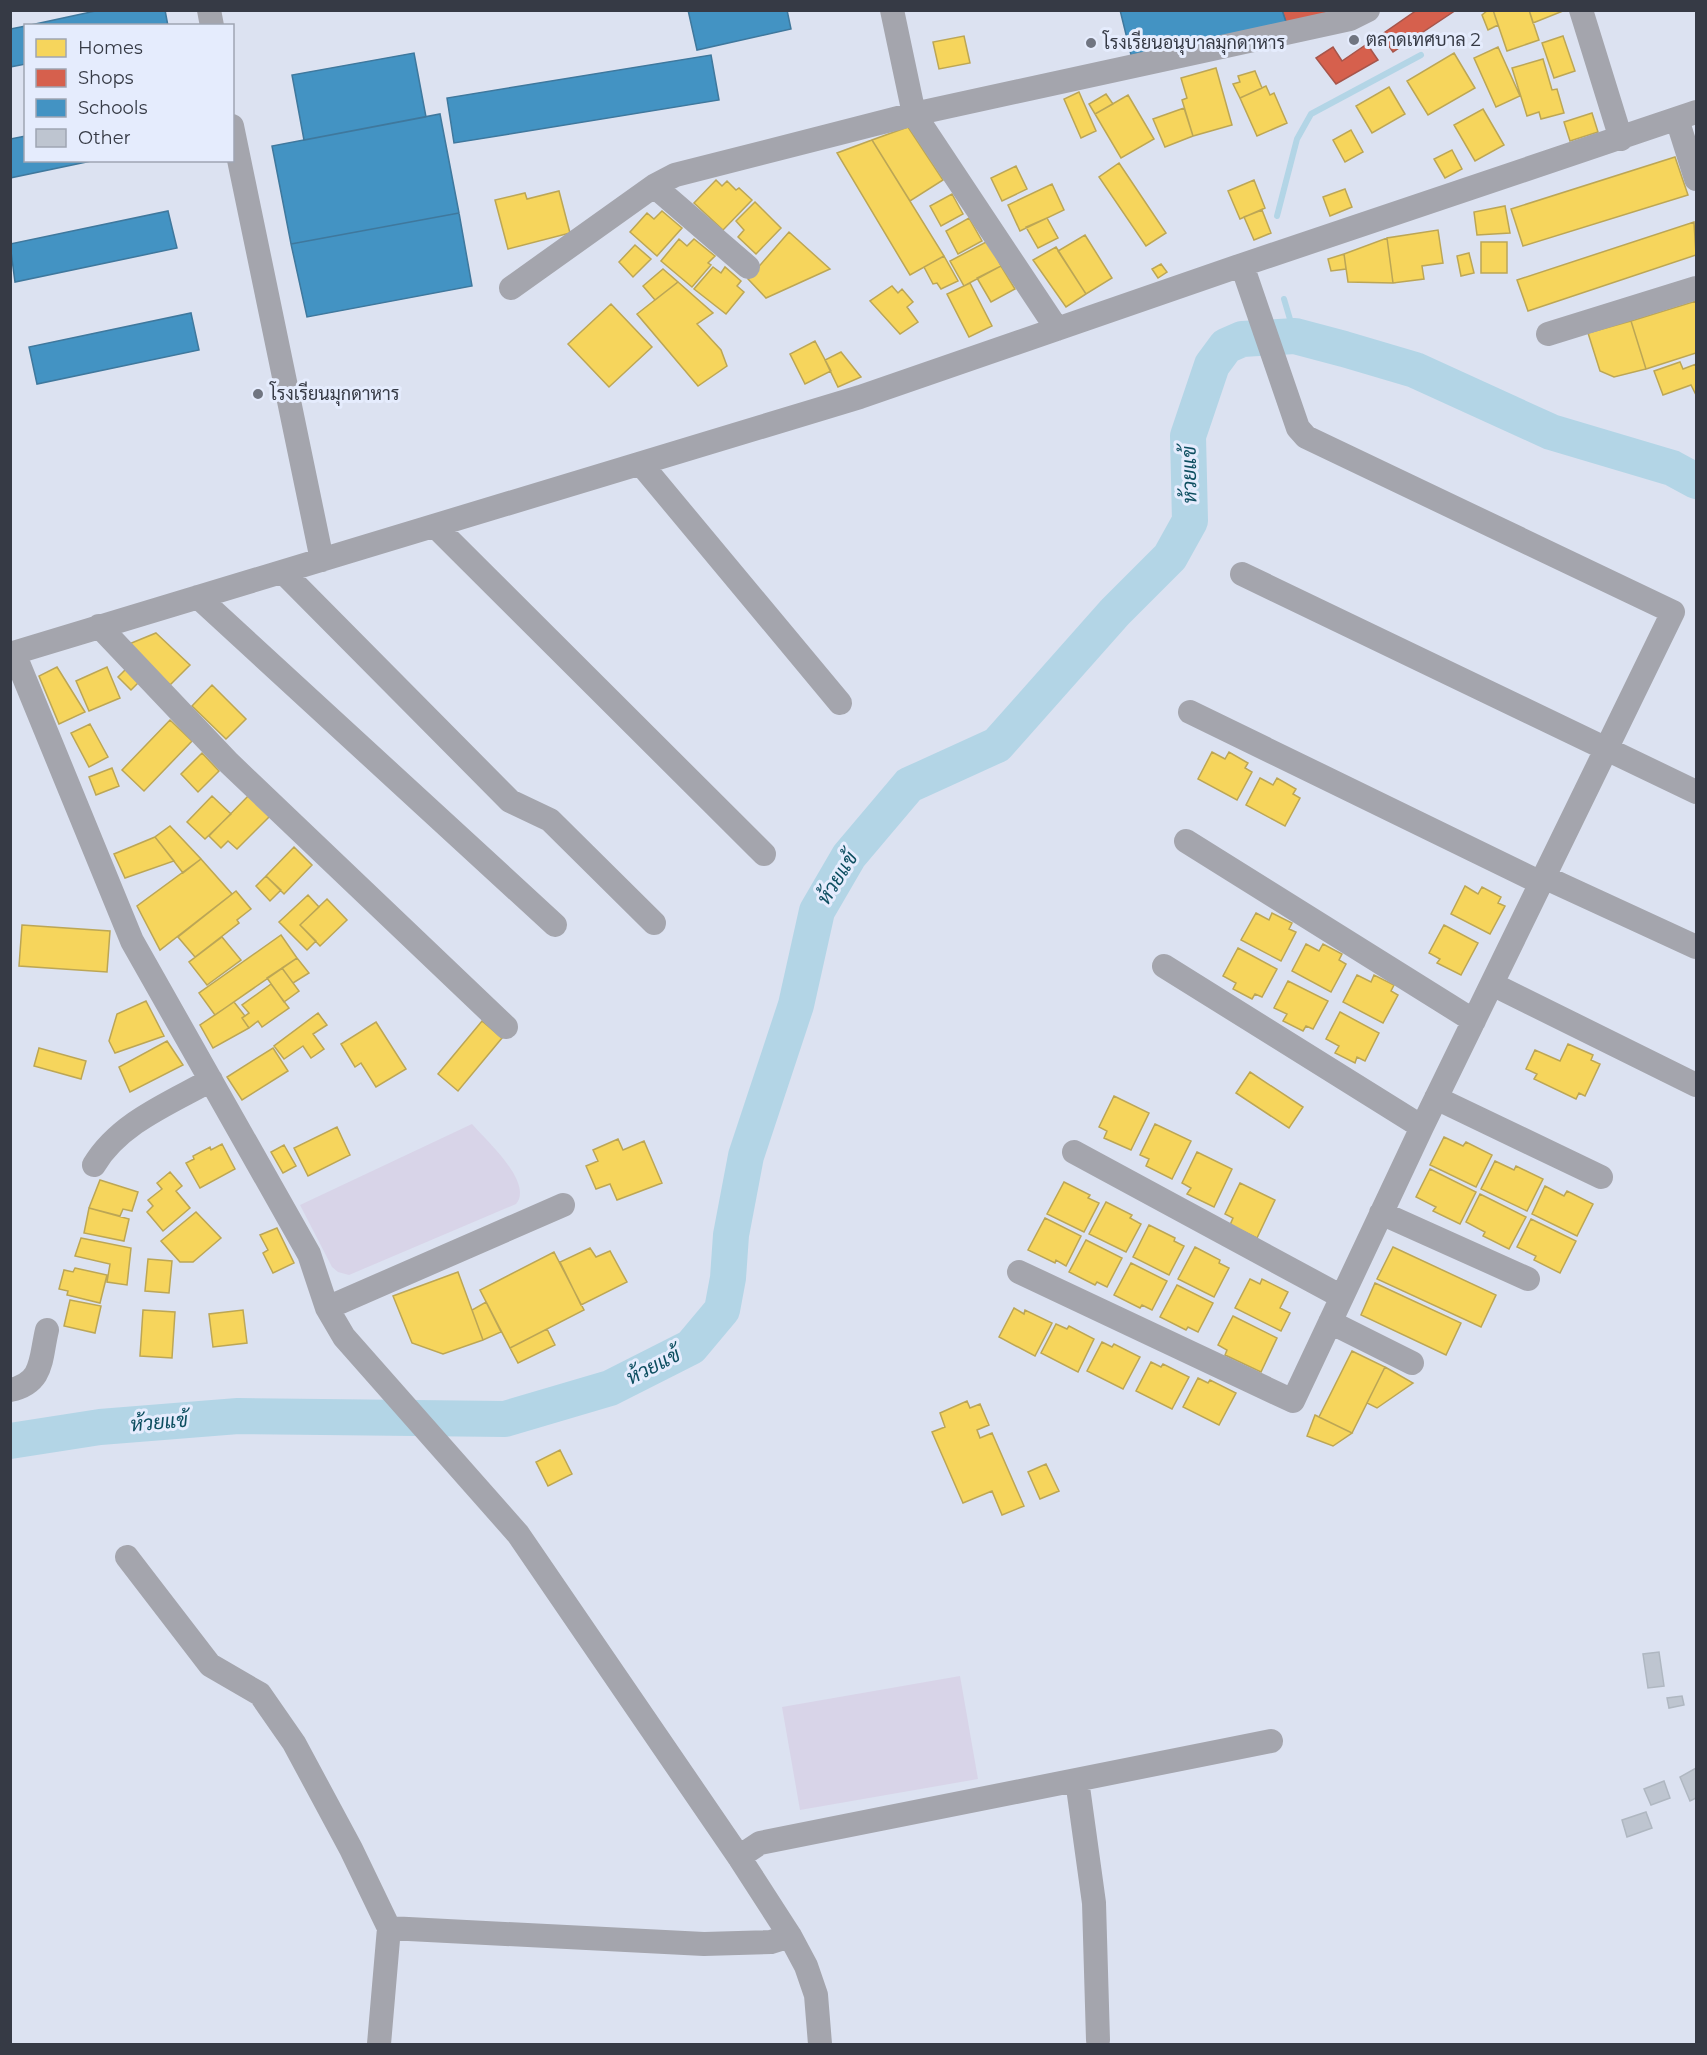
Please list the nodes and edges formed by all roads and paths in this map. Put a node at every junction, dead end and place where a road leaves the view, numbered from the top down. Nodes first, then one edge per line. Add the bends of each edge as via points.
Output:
1 (892, 10) edge
2 (1581, 10) edge
3 (1355, 13) edge
4 (915, 114) junction
5 (1687, 116) edge
6 (234, 136) edge
7 (1621, 139) junction
8 (1696, 179) edge
9 (654, 186) junction
10 (1242, 265) junction
11 (748, 267) dead end
12 (511, 288) dead end
13 (1696, 288) edge
14 (1058, 329) junction
15 (1548, 334) dead end
16 (641, 464) junction
17 (435, 526) junction
18 (322, 560) junction
19 (283, 572) junction
20 (1242, 574) dead end
21 (198, 597) junction
22 (99, 626) junction
23 (12, 653) edge
24 (840, 703) dead end
25 (1190, 712) dead end
26 (1605, 749) junction
27 (1696, 792) edge
28 (1186, 841) dead end
29 (764, 854) dead end
30 (1542, 880) junction
31 (654, 923) dead end
32 (555, 925) dead end
33 (1696, 947) edge
34 (1164, 966) dead end
35 (1492, 984) junction
36 (1474, 1021) junction
37 (506, 1027) dead end
38 (211, 1080) junction
39 (1696, 1085) edge
40 (1436, 1098) junction
41 (1422, 1127) junction
42 (1074, 1152) dead end
43 (94, 1165) dead end
44 (1601, 1177) dead end
45 (563, 1205) dead end
46 (1381, 1213) junction
47 (1019, 1272) dead end
48 (1528, 1279) dead end
49 (1341, 1297) junction
50 (327, 1308) junction
51 (1330, 1322) junction
52 (47, 1330) dead end
53 (1412, 1363) dead end
54 (10, 1390) edge
55 (127, 1557) dead end
56 (1271, 1741) dead end
57 (1077, 1780) junction
58 (738, 1857) junction
59 (389, 1928) junction
60 (790, 1936) junction
61 (1098, 2040) dead end
62 (379, 2044) edge
63 (820, 2044) edge

1 - 4 street
2 - 7 street
3 - 4 street
4 - 9 street via 675,175
4 - 14 street
5 - 7 street
5 - 8 street
6 - 18 street
7 - 10 street
9 - 11 street
9 - 12 street
10 - 14 street
10 - 26 street via 1293,415 1306,437 1673,612
13 - 15 street
14 - 16 street via 860,397
16 - 17 street
16 - 24 street
17 - 18 street
17 - 29 street
18 - 19 street
19 - 21 street
19 - 31 street via 510,801 550,820
20 - 26 street
21 - 22 street
21 - 32 street
22 - 23 street
22 - 37 street via 229,763
23 - 38 street via 132,941
25 - 30 street
26 - 27 street
26 - 30 street
28 - 36 street
30 - 33 street
30 - 35 street
34 - 41 street
35 - 36 street
35 - 39 street
36 - 40 street
38 - 43 street via 121,1132 105,1146
38 - 50 street via 309,1254
40 - 41 street
40 - 44 street
41 - 46 street
42 - 49 street
45 - 50 street
46 - 48 street
46 - 49 street
47 - 51 street via 1293,1401
49 - 51 street
50 - 58 street via 344,1337 518,1534
51 - 53 street
52 - 54 street via 36,1377 24,1387
55 - 59 street via 210,1665 260,1694 294,1743
56 - 57 street
57 - 58 street via 760,1843
57 - 61 street via 1094,1903
58 - 60 street
59 - 60 street via 704,1944 771,1942
59 - 62 street
60 - 63 street via 816,1995

